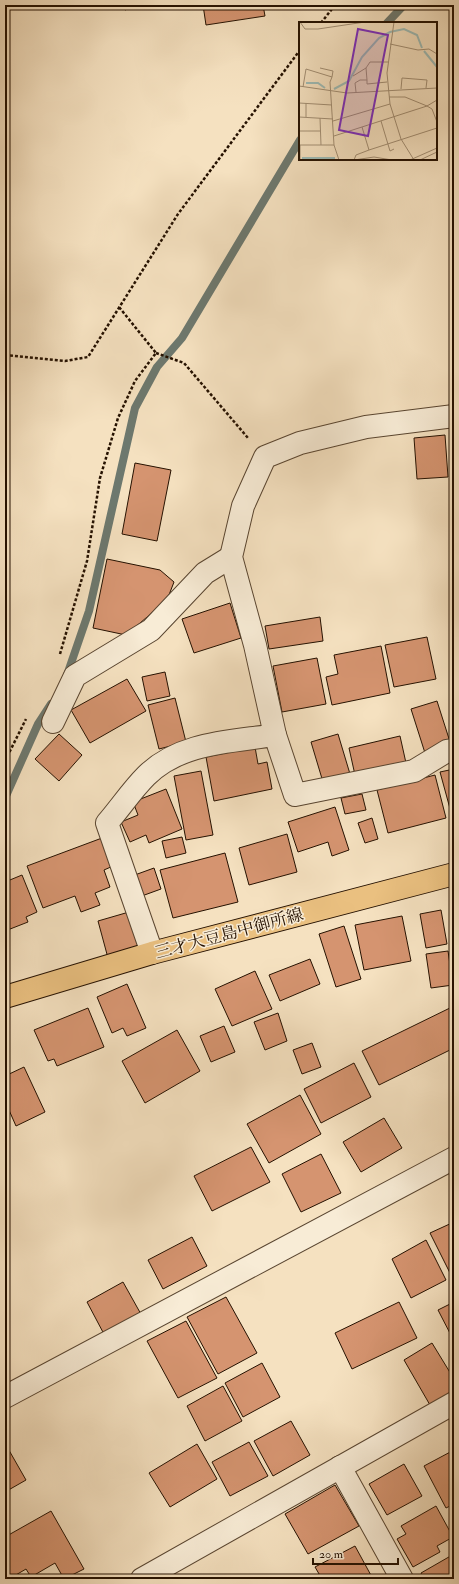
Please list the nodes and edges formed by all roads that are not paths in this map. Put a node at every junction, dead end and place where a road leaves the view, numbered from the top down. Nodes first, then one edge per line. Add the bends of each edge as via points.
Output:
1 (454, 416) edge
2 (231, 557) junction
3 (53, 722) dead end
4 (275, 736) junction
5 (454, 750) edge
6 (454, 874) edge
7 (152, 953) junction
8 (5, 997) edge
9 (454, 1158) edge
10 (5, 1397) edge
11 (454, 1403) edge
12 (340, 1467) junction
13 (142, 1579) edge
14 (402, 1579) edge

1 - 2 street via 366,427 300,443 265,457 243,506
2 - 3 street via 205,573 151,630 75,676
2 - 4 street via 255,645
4 - 5 street via 295,795 414,771
4 - 7 street via 196,746 174,755 146,775 107,823
6 - 7 main road, 三才大豆島中御所線
7 - 8 main road, 三才大豆島中御所線
9 - 10 street
11 - 12 street
12 - 13 street
12 - 14 street

